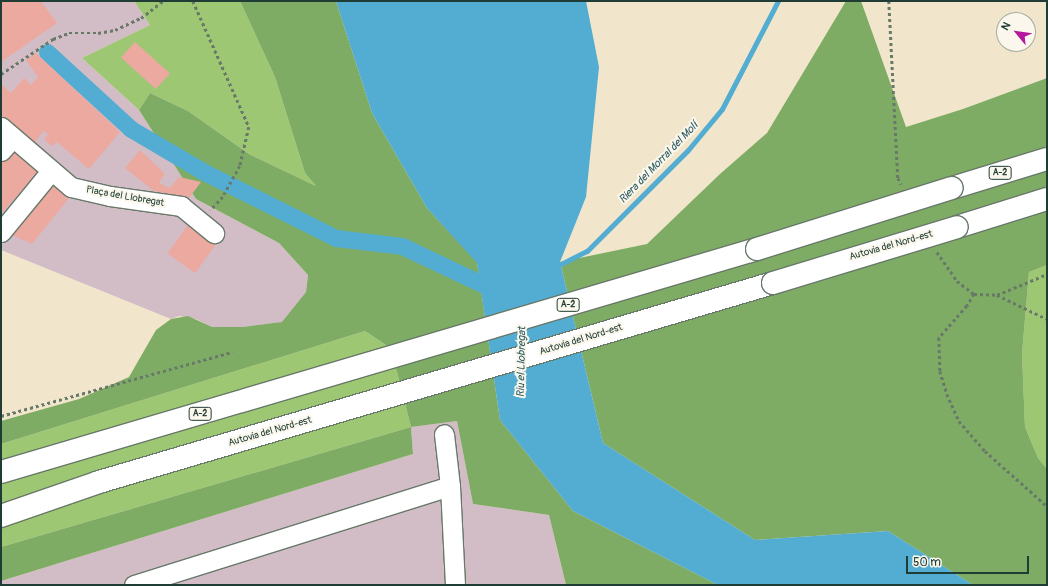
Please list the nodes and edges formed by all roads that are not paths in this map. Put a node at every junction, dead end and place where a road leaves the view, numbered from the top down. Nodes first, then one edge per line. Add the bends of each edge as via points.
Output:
1 (5, 139) edge
2 (1047, 159) edge
3 (51, 171) junction
4 (1047, 200) edge
5 (1, 232) edge
6 (214, 233) dead end
7 (444, 434) dead end
8 (1, 472) edge
9 (450, 486) junction
10 (1, 516) edge
11 (134, 585) edge
12 (455, 585) edge

1 - 3 street, Plaça del Llobregat
2 - 8 highway, A-2, bridge via 379,362
3 - 5 street
3 - 6 street, Plaça del Llobregat via 71,187 110,196 181,206
4 - 10 highway, Autovia del Nord-est, bridge via 99,482
7 - 9 street
9 - 11 street
9 - 12 street

